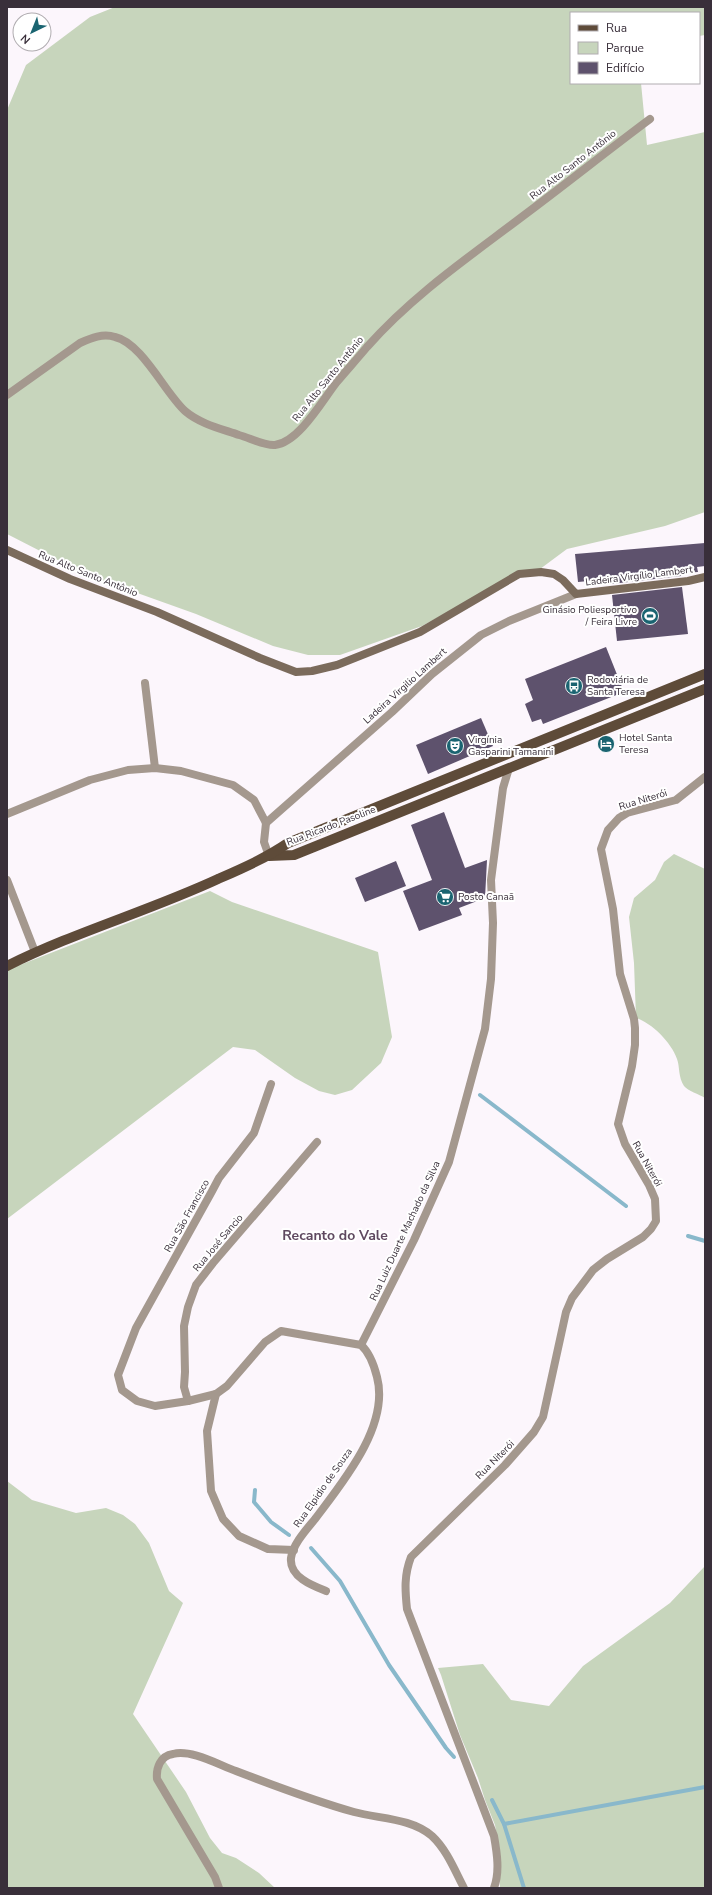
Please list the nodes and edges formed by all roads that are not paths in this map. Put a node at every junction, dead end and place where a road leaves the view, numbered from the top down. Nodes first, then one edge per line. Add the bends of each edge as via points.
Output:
1 (650, 119) dead end
2 (7, 395) edge
3 (7, 550) edge
4 (705, 577) edge
5 (576, 594) junction
6 (705, 674) edge
7 (145, 683) dead end
8 (705, 689) edge
9 (155, 768) junction
10 (509, 768) junction
11 (705, 777) edge
12 (7, 814) edge
13 (266, 823) junction
14 (269, 856) junction
15 (7, 880) edge
16 (35, 952) junction
17 (7, 966) edge
18 (271, 1084) dead end
19 (317, 1142) dead end
20 (361, 1345) junction
21 (216, 1394) junction
22 (188, 1401) junction
23 (294, 1550) junction
24 (326, 1590) dead end
25 (219, 1888) edge
26 (464, 1888) edge
27 (494, 1888) edge

1 - 2 street, Rua Alto Santo Antônio via 456,265 428,289 368,346 303,427 284,442 271,445 191,416 172,398 158,376 138,353 114,336 93,337 80,343
3 - 5 street, Rua Alto Santo Antônio via 70,579 157,612 296,672 337,665 420,632 520,574 554,574
4 - 5 street, Ladeira Virgílio Lambert
5 - 13 street, Ladeira Virgilio Lambert via 481,635 432,674
6 - 14 main road, Rua Ricardo Pasoline via 288,843
7 - 9 street
8 - 10 main road, Rua Ricardo Pasoline
9 - 12 street via 128,770 90,780
9 - 13 street via 181,771 233,785 254,800
10 - 14 main road, Rua Ricardo Pasoline via 294,855
10 - 20 street, Rua Luiz Duarte Machado da Silva via 503,788 491,880 492,972 485,1029 449,1162 414,1240
11 - 27 street, Rua Niterói via 676,800 619,818 608,830 601,849 613,909 620,974 635,1028 632,1066 618,1124 625,1144 655,1199 656,1221 643,1237 592,1270 572,1298 566,1312 543,1417 534,1432 505,1465 411,1557 406,1568 404,1585 407,1609 494,1836 498,1860
13 - 14 street via 264,842
14 - 16 main road via 174,899
15 - 16 street
16 - 17 main road
18 - 22 street, Rua São Francisco via 254,1133 210,1193 146,1308 122,1360 118,1375 122,1390 147,1405
19 - 22 street, Rua José Sancio via 196,1285 184,1326 184,1387
20 - 21 street via 281,1331 265,1342 227,1386
20 - 23 street, Rua Elpidio de Souza via 370,1356 380,1388 379,1404 370,1433 344,1480
21 - 22 street
21 - 23 street via 207,1431 211,1491 223,1519 239,1536 268,1549
23 - 24 street via 292,1563 296,1572 310,1585
25 - 26 street via 157,1779 156,1769 162,1760 172,1754 188,1753 355,1812 410,1823 432,1836 445,1852

